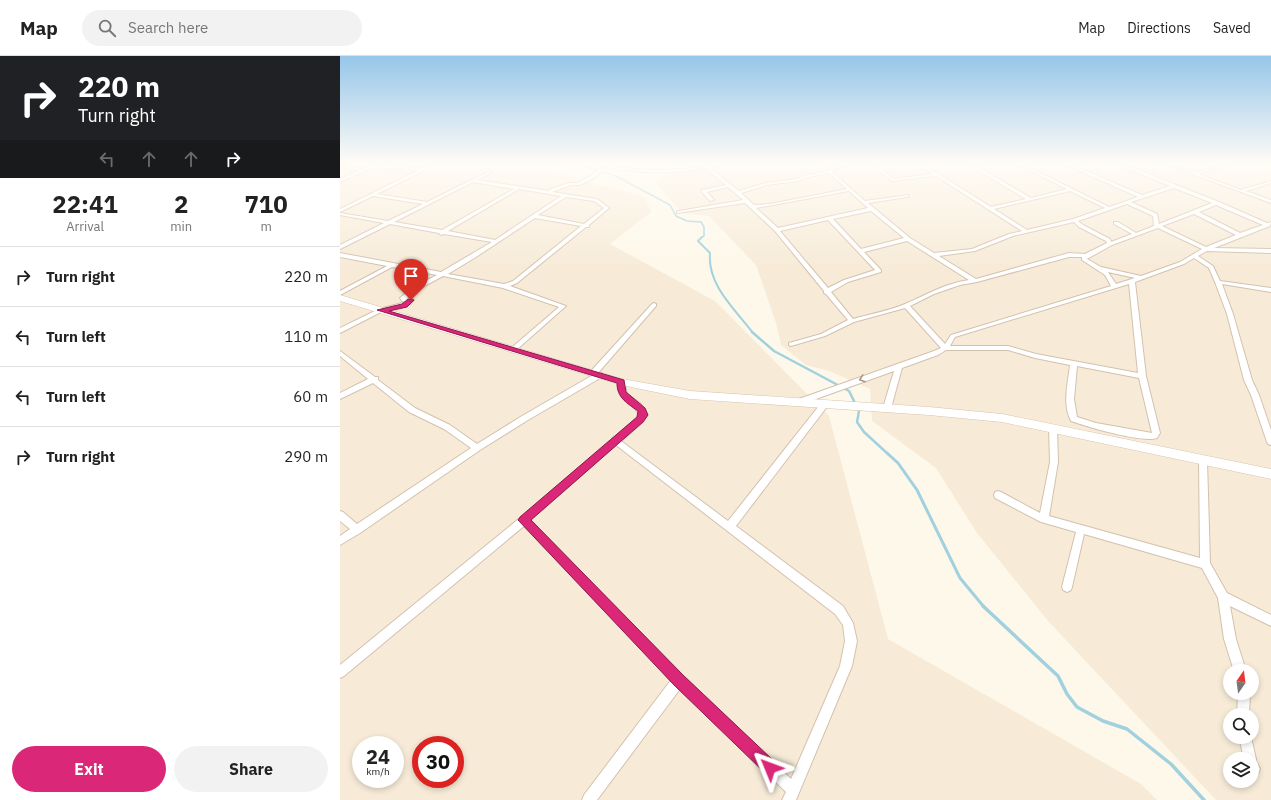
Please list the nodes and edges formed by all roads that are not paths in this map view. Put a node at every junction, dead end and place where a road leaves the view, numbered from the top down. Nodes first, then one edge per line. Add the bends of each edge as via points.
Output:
1 (367, 198) edge
2 (391, 198) edge
3 (438, 198) edge
4 (501, 198) edge
5 (562, 198) edge
6 (582, 198) edge
7 (710, 198) edge
8 (743, 198) edge
9 (809, 198) edge
10 (860, 198) edge
11 (895, 198) edge
12 (972, 198) edge
13 (1036, 198) edge
14 (1086, 198) edge
15 (1140, 198) edge
16 (1204, 198) edge
17 (1260, 198) edge
18 (1030, 199) joint
19 (712, 200) dead end
20 (746, 200) junction
21 (865, 202) junction
22 (1127, 202) junction
23 (1271, 202) edge
24 (427, 203) junction
25 (1217, 203) junction
26 (752, 207) junction
27 (1108, 208) junction
28 (872, 209) junction
29 (989, 209) junction
30 (340, 212) edge
31 (679, 212) dead end
32 (1195, 212) junction
33 (533, 216) junction
34 (829, 218) junction
35 (1075, 220) junction
36 (388, 223) junction
37 (1116, 223) dead end
38 (1270, 224) edge
39 (587, 226) junction
40 (1158, 226) junction
41 (777, 230) junction
42 (1025, 231) junction
43 (441, 233) junction
44 (1137, 234) junction
45 (1240, 236) junction
46 (908, 239) junction
47 (495, 241) junction
48 (1110, 244) junction
49 (340, 247) edge
50 (1206, 249) junction
51 (860, 251) junction
52 (1271, 251) edge
53 (340, 255) edge
54 (933, 255) junction
55 (1084, 257) junction
56 (1196, 257) junction
57 (390, 266) junction
58 (1098, 268) junction
59 (442, 276) junction
60 (1141, 277) junction
61 (975, 281) junction
62 (1132, 281) junction
63 (1218, 282) junction
64 (504, 286) junction
65 (1114, 286) junction
66 (1271, 290) edge
67 (826, 292) junction
68 (340, 293) edge
69 (340, 298) edge
70 (654, 305) dead end
71 (906, 306) junction
72 (381, 310) junction
73 (852, 321) junction
74 (340, 331) edge
75 (791, 344) dead end
76 (945, 348) junction
77 (512, 350) junction
78 (340, 352) edge
79 (1074, 363) junction
80 (899, 366) junction
81 (596, 374) junction
82 (1142, 376) junction
83 (375, 379) junction
84 (621, 382) junction
85 (340, 396) edge
86 (799, 402) junction
87 (825, 404) junction
88 (887, 408) junction
89 (1053, 428) junction
90 (1095, 432) junction
91 (616, 441) junction
92 (1271, 442) edge
93 (477, 448) junction
94 (1203, 460) junction
95 (1271, 474) edge
96 (998, 495) dead end
97 (340, 516) edge
98 (1044, 519) junction
99 (524, 520) junction
100 (730, 526) junction
101 (1081, 529) junction
102 (357, 530) junction
103 (340, 541) edge
104 (1205, 564) junction
105 (1067, 587) dead end
106 (1223, 597) junction
107 (1271, 622) edge
108 (1238, 664) edge
109 (340, 672) edge
110 (678, 680) junction
111 (791, 795) edge
112 (589, 800) edge

1 - 30 street
2 - 24 street
3 - 24 street
4 - 43 street
5 - 33 street
6 - 39 street via 595,200 607,208
7 - 19 street
8 - 20 street
9 - 26 street
10 - 21 street
11 - 21 street
12 - 29 street
13 - 18 street
14 - 27 street
15 - 22 street
16 - 25 street
17 - 23 street
18 - 29 street
20 - 26 street
20 - 31 street
21 - 28 street
22 - 27 street
22 - 40 street via 1155,214
24 - 36 street
25 - 32 street
25 - 38 street
26 - 41 street
27 - 35 street
28 - 34 street
28 - 46 street
29 - 42 street
30 - 36 street
32 - 40 street
32 - 45 street
33 - 39 street
33 - 47 street
34 - 41 street
34 - 51 street
35 - 42 street
35 - 48 street via 1081,226 1108,240
36 - 43 street
36 - 49 street
37 - 44 street
38 - 45 street
39 - 64 street via 515,282
40 - 44 street
40 - 50 street
41 - 67 street
42 - 54 street via 966,251
43 - 47 street
44 - 48 street
45 - 50 street
46 - 51 street
46 - 54 street
47 - 59 street
48 - 55 street
50 - 52 street
50 - 56 street
51 - 67 street via 879,270 846,281
53 - 57 street
54 - 61 street
55 - 58 street
55 - 61 street via 1069,255
56 - 60 street
56 - 63 street via 1211,267
57 - 59 street
57 - 68 street
58 - 60 street
58 - 65 street
59 - 64 street
59 - 72 street via 422,284 406,295 403,298 411,300 409,303
60 - 62 street
61 - 71 street via 966,281 932,293
62 - 65 street
62 - 82 street
63 - 66 street
63 - 92 street via 1230,314 1248,380
64 - 77 street via 563,306
65 - 76 street via 953,336
67 - 73 street
69 - 72 main road
70 - 81 street
71 - 73 street
71 - 76 street
72 - 74 street
72 - 77 main road
73 - 75 street via 823,335
76 - 79 street via 1008,348
76 - 80 street
77 - 81 main road
78 - 83 street
79 - 82 street
79 - 90 street via 1071,414 1074,419
80 -> 86 street
80 - 88 street
81 - 84 main road
81 - 93 street
82 - 90 street via 1156,433 1154,436
83 - 85 street
83 - 93 street via 412,410 447,427
84 - 86 main road via 690,395
84 - 91 street via 621,392 638,405 643,415
86 - 87 main road
87 - 88 main road
87 - 100 street
88 - 89 main road via 1002,418
89 - 90 main road
89 - 98 street via 1054,462
90 - 94 main road
91 - 99 street
91 - 100 street
93 - 102 street
94 - 95 main road
94 - 104 street
96 - 98 street
97 - 102 street
98 - 101 street
99 - 109 street
99 - 110 street
100 - 111 street via 839,610 848,623 851,641 846,666
101 - 104 street
101 - 105 street
102 - 103 street
104 - 106 street
106 - 107 street
106 - 108 street via 1230,639
110 - 111 street
110 - 112 street

